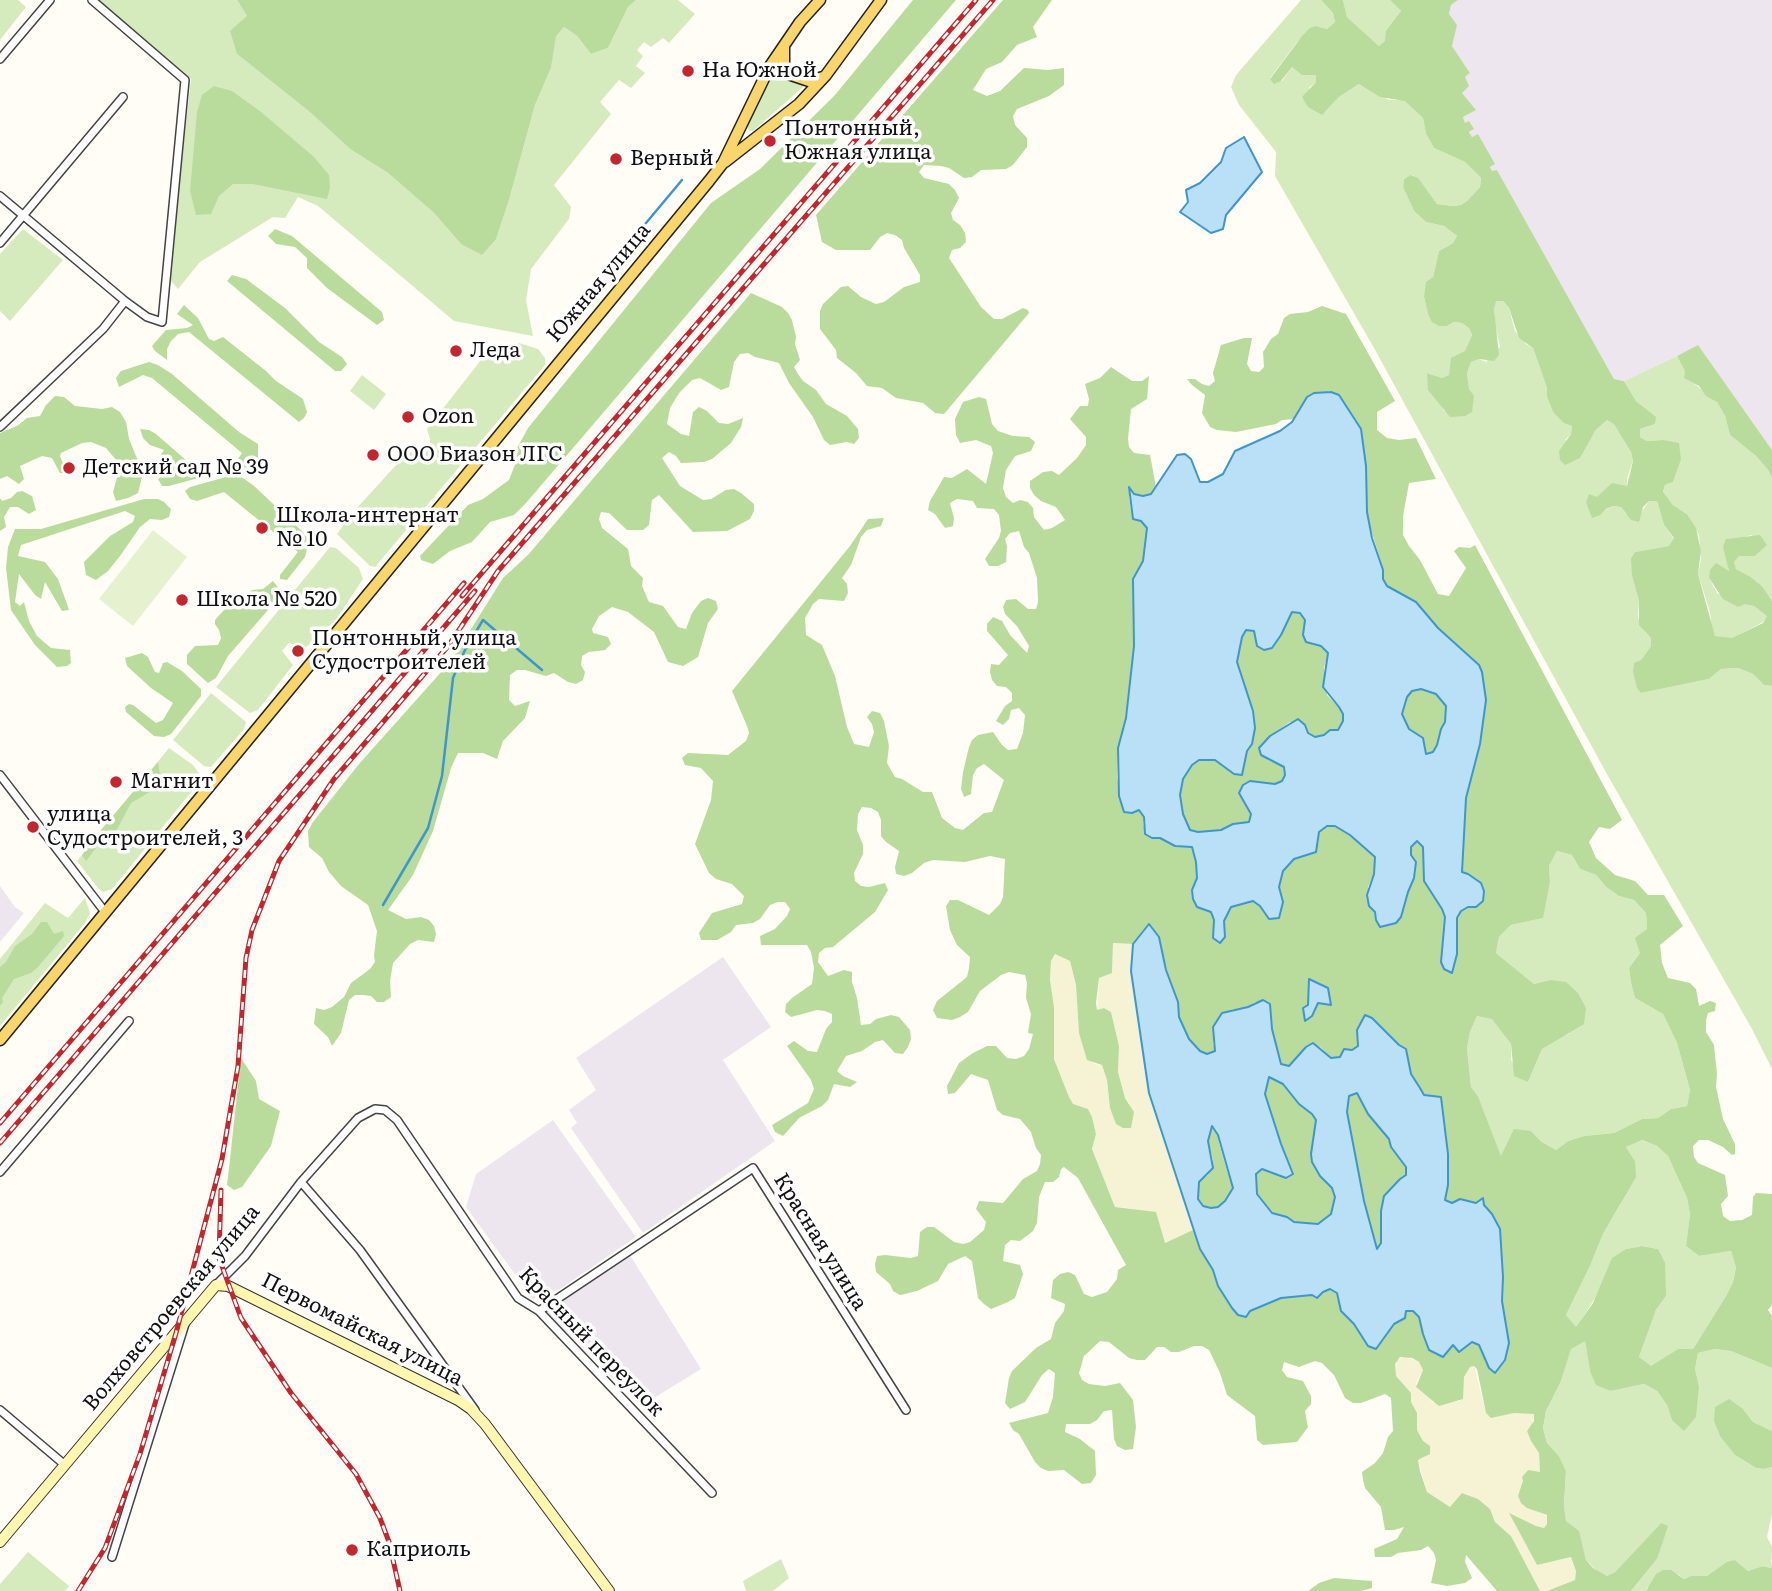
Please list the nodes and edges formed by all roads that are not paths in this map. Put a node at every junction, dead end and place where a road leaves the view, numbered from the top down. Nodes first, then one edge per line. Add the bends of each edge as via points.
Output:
1 (50, 0) edge
2 (92, 0) edge
3 (810, 0) edge
4 (820, 0) edge
5 (880, 0) edge
6 (800, 22) junction
7 (787, 41) junction
8 (0, 59) edge
9 (826, 75) junction
10 (123, 97) dead end
11 (723, 163) junction
12 (0, 196) edge
13 (23, 216) junction
14 (0, 243) edge
15 (125, 301) junction
16 (0, 427) edge
17 (0, 775) edge
18 (105, 912) junction
19 (129, 1021) dead end
20 (0, 1040) edge
21 (379, 1109) joint
22 (0, 1172) edge
23 (301, 1182) junction
24 (216, 1285) junction
25 (539, 1311) junction
26 (186, 1321) junction
27 (0, 1410) edge
28 (906, 1410) dead end
29 (485, 1423) junction
30 (65, 1465) junction
31 (712, 1493) dead end
32 (0, 1542) edge
33 (112, 1557) dead end
34 (609, 1591) edge

1 - 8 street
2 - 15 street via 185,80 162,322
3 - 6 main road
4 - 6 main road
5 - 9 main road
6 - 7 main road
7 - 9 main road via 783,59 792,75 809,81
7 - 11 main road
9 - 11 main road via 799,104
10 - 13 street
11 - 18 main road, Южная улица
12 - 13 street
13 - 14 street
13 - 15 street
15 - 16 street via 103,329
17 - 18 street
18 - 20 main road, Южная улица
19 - 22 street
21 - 23 street, Волховстроевская улица via 358,1118
21 - 25 street, Красный переулок via 397,1119 518,1298
23 - 24 street, Волховстроевская улица via 245,1256
23 - 29 street via 360,1250
24 - 26 street, Волховстроевская улица
24 - 29 street, Первомайская улица via 251,1295 458,1399
25 - 28 street, Красная улица via 753,1168
25 - 31 street, Красный переулок
26 - 30 street, Волховстроевская улица
26 - 33 street
27 - 30 street
29 - 34 street, Первомайская улица
30 - 32 street, Волховстроевская улица

